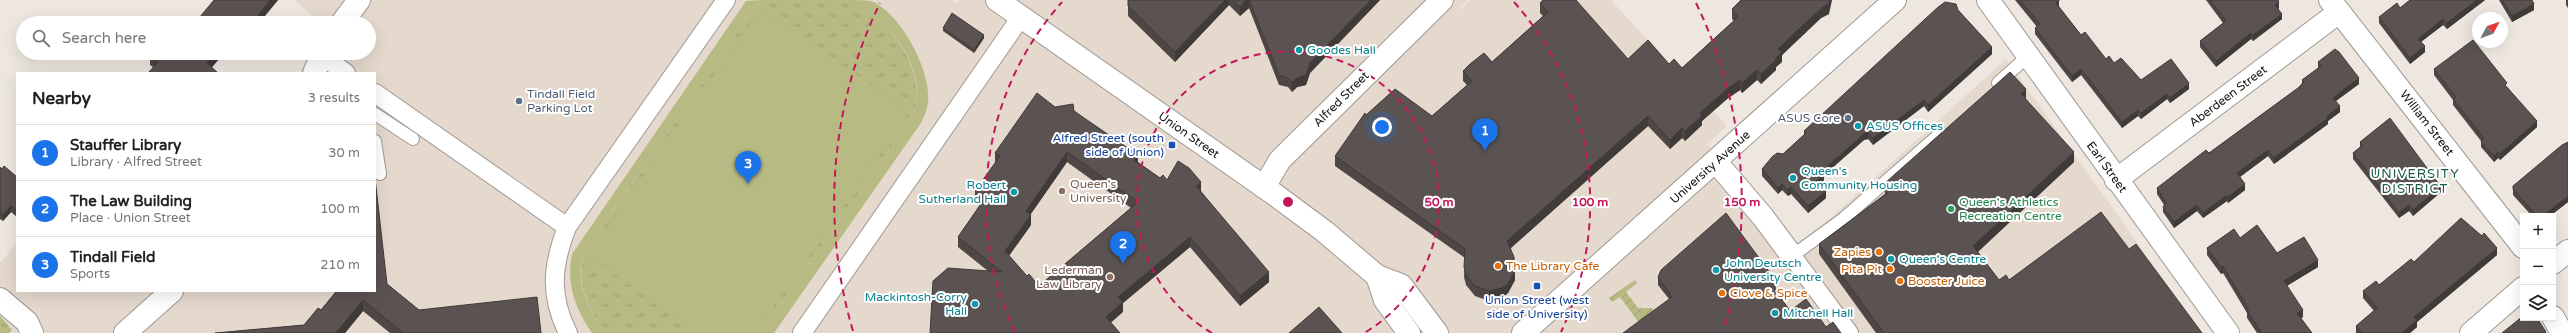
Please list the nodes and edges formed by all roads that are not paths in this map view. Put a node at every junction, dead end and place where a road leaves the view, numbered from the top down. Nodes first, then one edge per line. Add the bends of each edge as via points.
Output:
1 (359, 0) edge
2 (726, 0) edge
3 (997, 0) edge
4 (1442, 0) edge
5 (1895, 0) edge
6 (1988, 0) edge
7 (2334, 6) edge
8 (347, 16) edge
9 (1021, 17) junction
10 (2028, 56) junction
11 (320, 61) edge
12 (344, 72) edge
13 (1988, 91) edge
14 (376, 94) edge
15 (376, 115) edge
16 (1948, 127) edge
17 (413, 139) dead end
18 (376, 148) edge
19 (1716, 162) junction
20 (380, 174) dead end
21 (2116, 180) junction
22 (1264, 187) junction
23 (567, 227) junction
24 (2520, 242) edge
25 (2568, 251) edge
26 (1792, 256) junction
27 (2556, 261) edge
28 (1377, 276) junction
29 (2520, 291) edge
30 (171, 292) edge
31 (0, 299) edge
32 (2555, 321) edge
33 (32, 333) edge
34 (125, 333) edge
35 (568, 333) edge
36 (802, 333) edge
37 (1409, 333) edge
38 (1437, 333) edge
39 (1523, 333) edge
40 (1848, 333) edge
41 (2228, 333) edge
42 (2471, 333) edge
43 (2562, 333) edge

1 - 8 street
2 - 23 street
3 - 9 street, Union Street
4 - 22 street, Alfred Street via 1284,156
5 - 19 street, University Avenue
6 - 10 street, Earl Street
7 - 21 street, Aberdeen Street
7 - 24 street, William Street
9 - 22 street, Union Street
9 - 36 street
10 - 13 lane
10 - 21 street, Earl Street
11 - 12 street
14 - 23 street
15 - 17 lane
16 - 26 lane via 1843,219
18 - 20 lane
19 - 26 street via 1764,217
19 - 39 street, University Avenue
21 - 41 street, Earl Street
22 - 28 street, Union Street via 1324,231
23 - 35 street via 556,255 554,292 560,318
25 - 27 street
26 - 40 street
28 - 37 street via 1385,300
28 - 38 street, Union Street via 1400,286
29 - 42 street
30 - 34 street
31 - 33 street via 27,322
32 - 43 street

